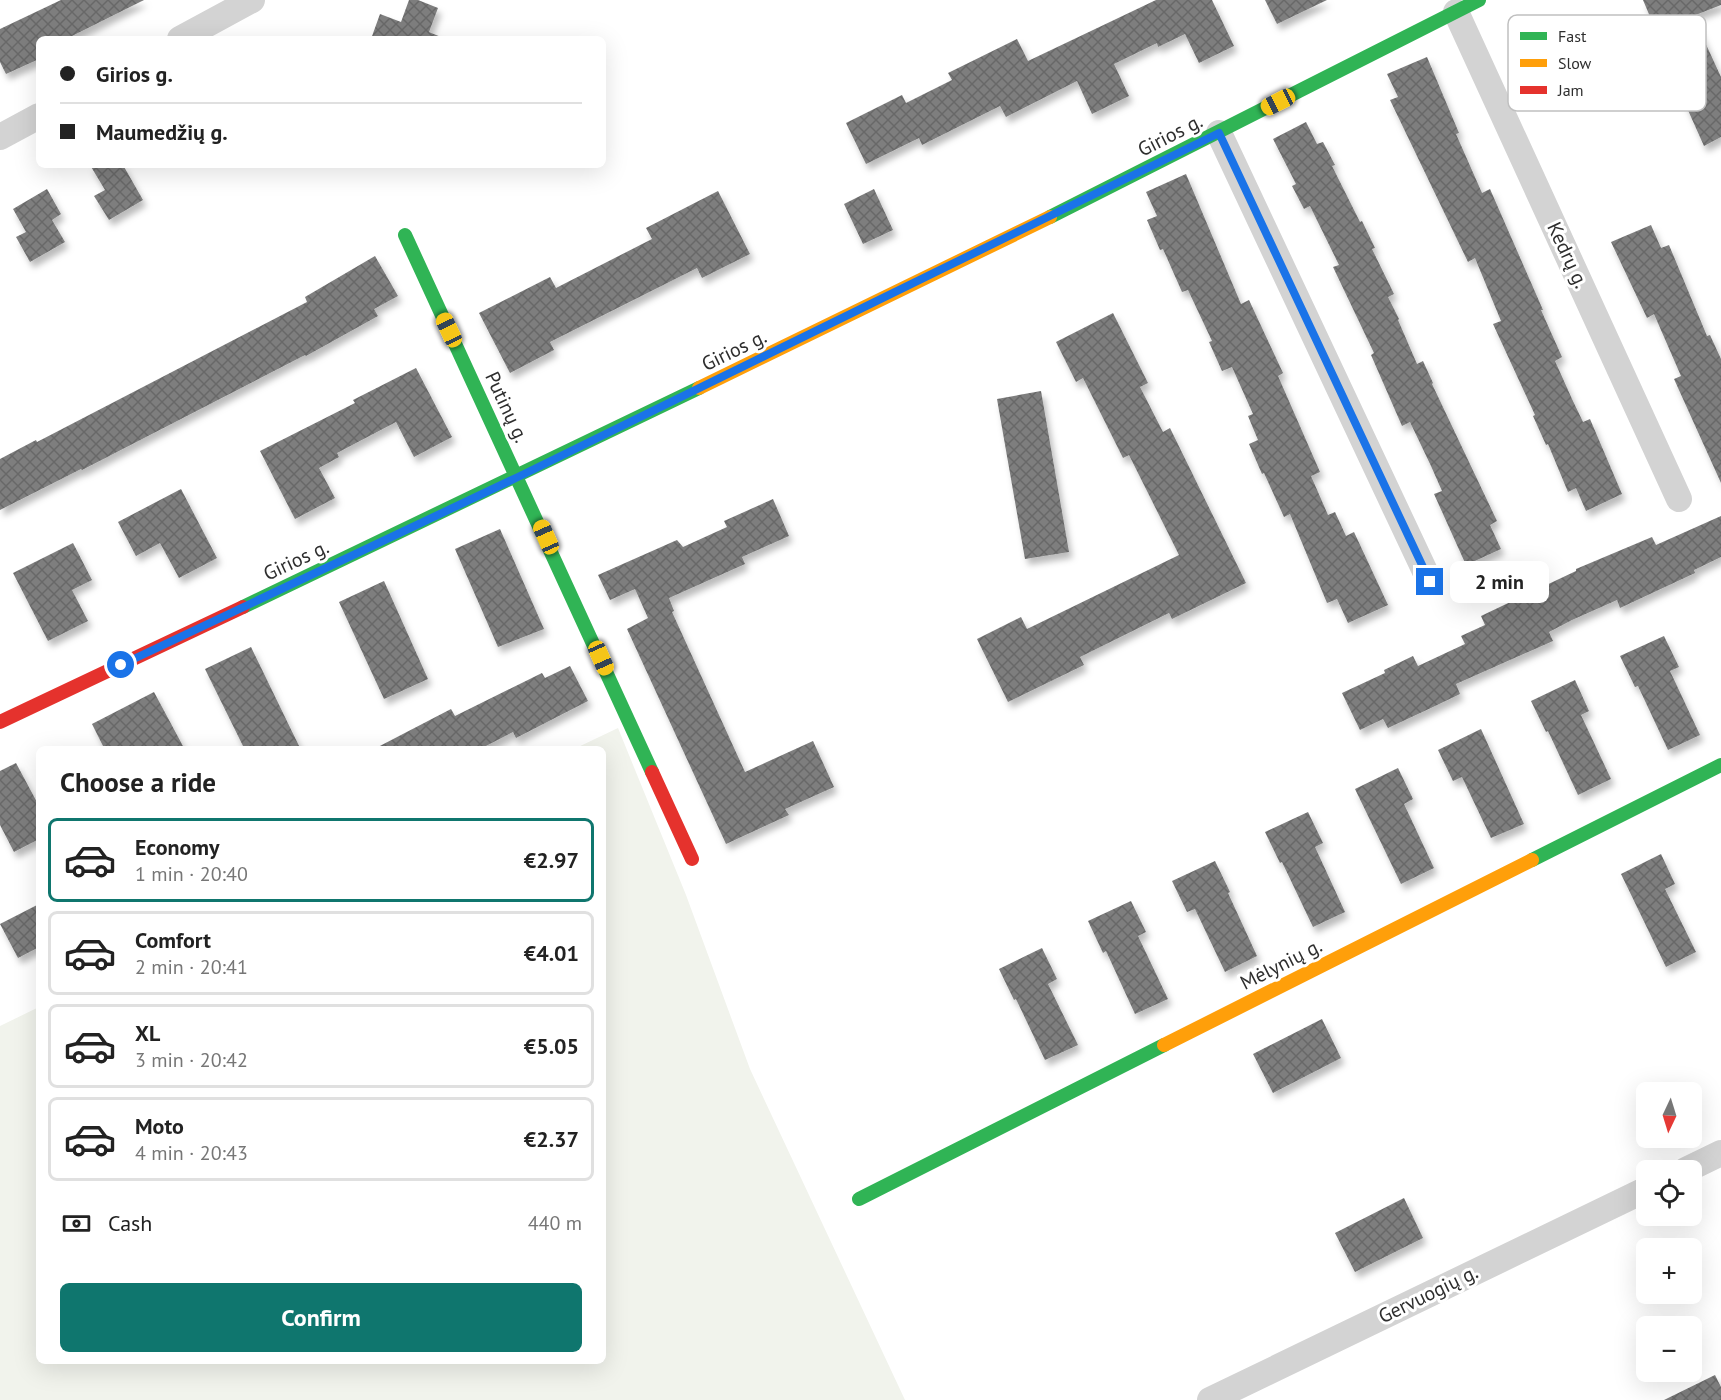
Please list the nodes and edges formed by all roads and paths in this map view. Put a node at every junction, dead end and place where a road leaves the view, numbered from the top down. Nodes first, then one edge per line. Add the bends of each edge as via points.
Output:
1 (252, 0) edge
2 (1479, 0) edge
3 (1456, 12) junction
4 (186, 36) edge
5 (36, 118) edge
6 (1219, 133) junction
7 (0, 137) edge
8 (405, 235) dead end
9 (518, 477) junction
10 (1679, 499) dead end
11 (1430, 582) dead end
12 (0, 722) edge
13 (1721, 765) edge
14 (692, 859) dead end
15 (1721, 1153) edge
16 (1702, 1162) edge
17 (1636, 1194) edge
18 (859, 1199) dead end
19 (1210, 1400) edge

1 - 4 street
2 - 3 street, Girios g.
3 - 6 street, Girios g.
3 - 10 street, Kedrų g.
5 - 7 street
6 - 9 street, Girios g.
6 - 11 street
8 - 9 street, Putinų g.
9 - 12 street, Girios g.
9 - 14 street, Putinų g.
13 - 18 street, Mėlynių g.
15 - 16 street
17 - 19 street, Gervuogių g.

